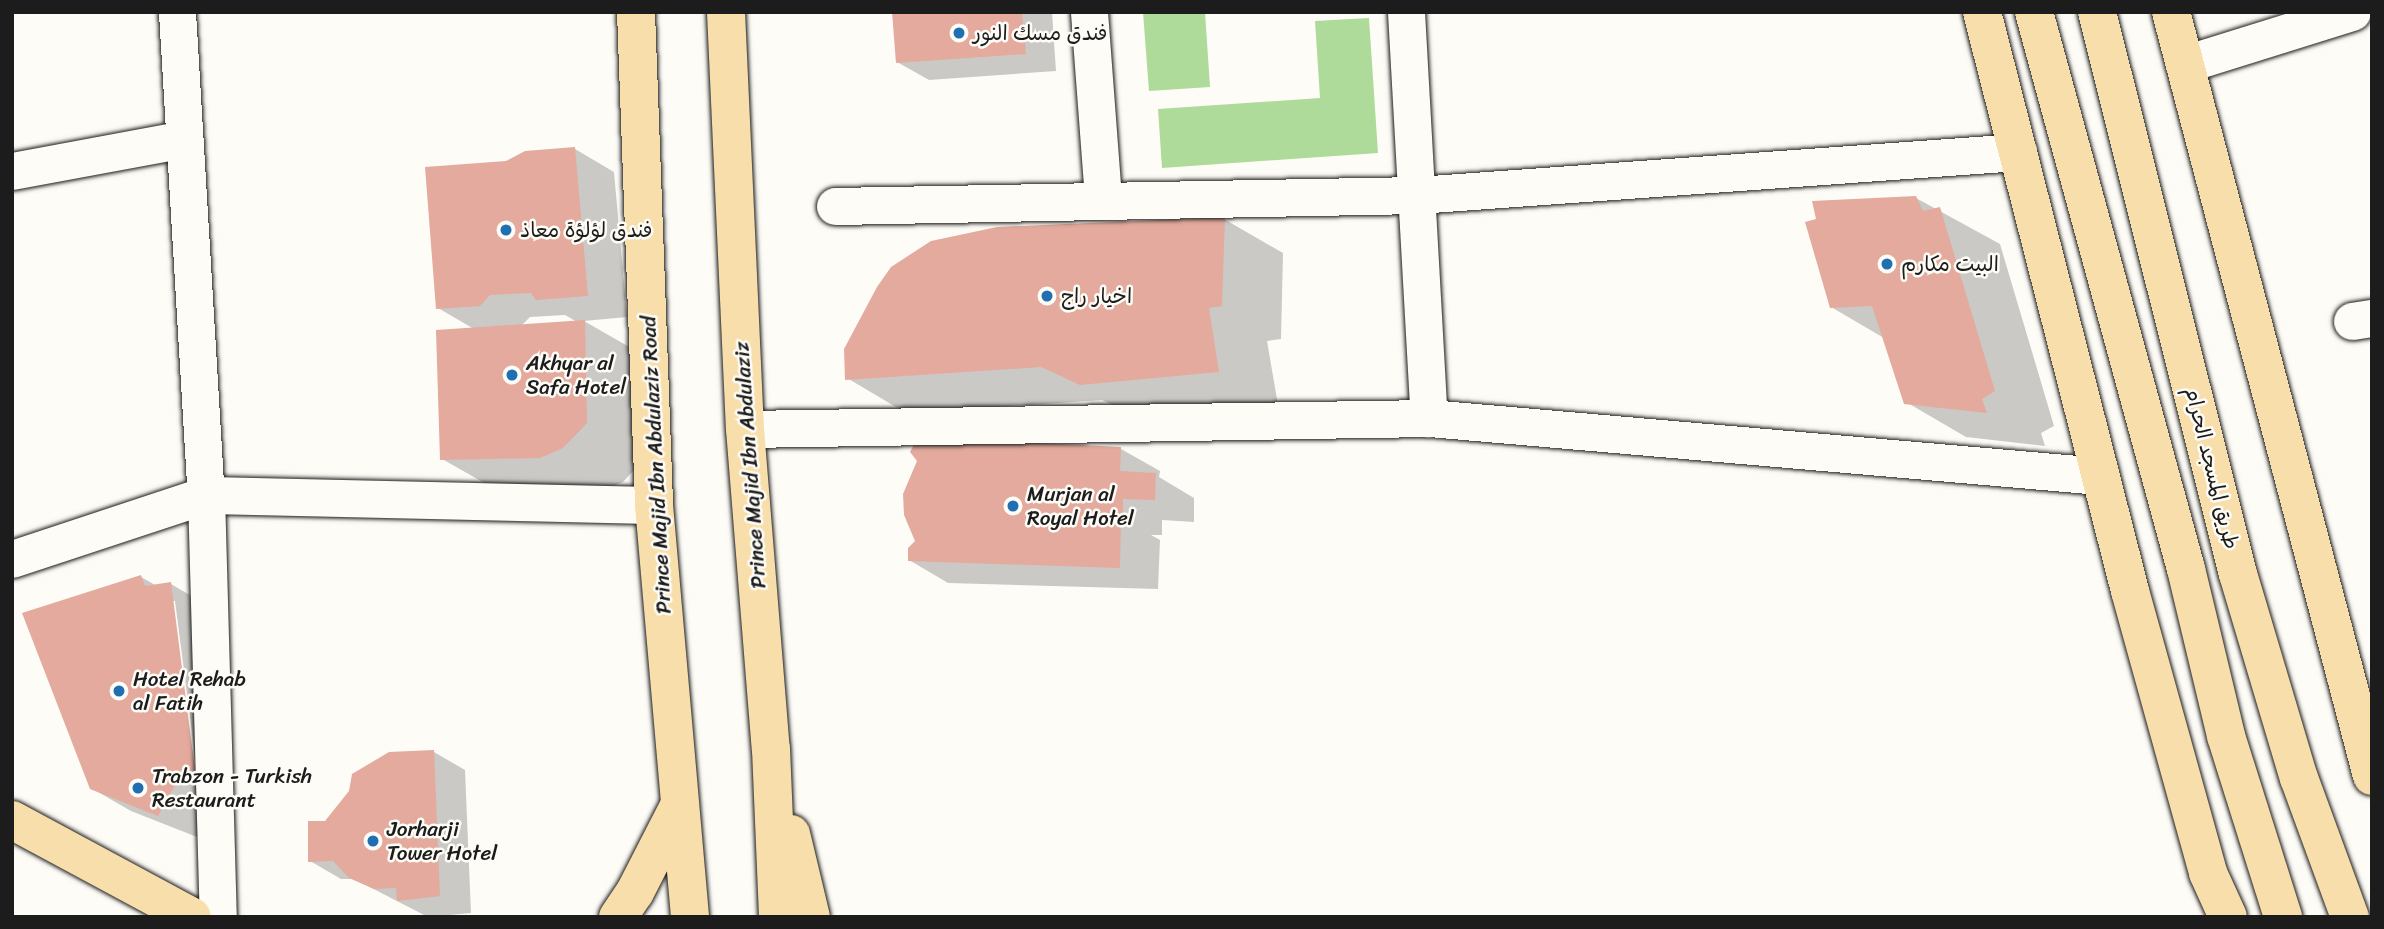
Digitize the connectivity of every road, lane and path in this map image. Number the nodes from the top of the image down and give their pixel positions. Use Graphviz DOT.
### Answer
graph roads {
  1 [pos="177,12"];
  2 [pos="636,12"];
  3 [pos="726,12"];
  4 [pos="1090,12"];
  5 [pos="1406,12"];
  6 [pos="2034,12"];
  7 [pos="2097,12"];
  8 [pos="2171,12"];
  9 [pos="2352,12"];
  10 [pos="1984,15"];
  11 [pos="2185,64"];
  12 [pos="184,138"];
  13 [pos="2018,152"];
  14 [pos="12,171"];
  15 [pos="1417,195"];
  16 [pos="1103,199"];
  17 [pos="835,206"];
  18 [pos="1429,418"];
  19 [pos="746,429"];
  20 [pos="2100,476"];
  21 [pos="206,495"];
  22 [pos="654,505"];
  23 [pos="12,559"];
  24 [pos="771,749"];
  25 [pos="2372,776"];
  26 [pos="679,806"];
  27 [pos="12,820"];
  28 [pos="192,917"];
  29 [pos="218,917"];
  30 [pos="618,917"];
  31 [pos="690,917"];
  32 [pos="778,917"];
  33 [pos="811,917"];
  34 [pos="2228,917"];
  35 [pos="2283,917"];
  36 [pos="2350,917"];
  1 -- 12 [label="street"];
  2 -- 22 [label="main road, Prince Majid Ibn Abdulaziz Road"];
  3 -- 19 [label="main road, Prince Majid Ibn Abdulaziz"];
  4 -- 16 [label="street"];
  5 -- 15 [label="street"];
  6 -- 35 [label="main road"];
  7 -- 36 [label="main road, طريق المسجد الحرام"];
  8 -- 11 [label="main road"];
  9 -- 11 [label="street"];
  10 -- 13 [label="main road"];
  11 -- 25 [label="main road"];
  12 -- 14 [label="street"];
  12 -- 21 [label="street"];
  13 -- 15 [label="street"];
  13 -- 20 [label="main road"];
  15 -- 16 [label="street"];
  15 -- 18 [label="street"];
  16 -- 17 [label="street"];
  18 -- 19 [label="street"];
  18 -- 20 [label="street"];
  19 -- 24 [label="main road, Prince Majid Ibn Abdulaziz"];
  20 -- 34 [label="main road"];
  21 -- 22 [label="street"];
  21 -- 23 [label="street"];
  21 -- 29 [label="street"];
  22 -- 26 [label="main road, Prince Majid Ibn Abdulaziz Road"];
  24 -- 32 [label="main road, Prince Majid Ibn Abdulaziz"];
  24 -- 33 [label="main road"];
  26 -- 30 [label="main road"];
  26 -- 31 [label="main road, Prince Majid Ibn Abdulaziz Road"];
  27 -- 28 [label="main road"];
}
